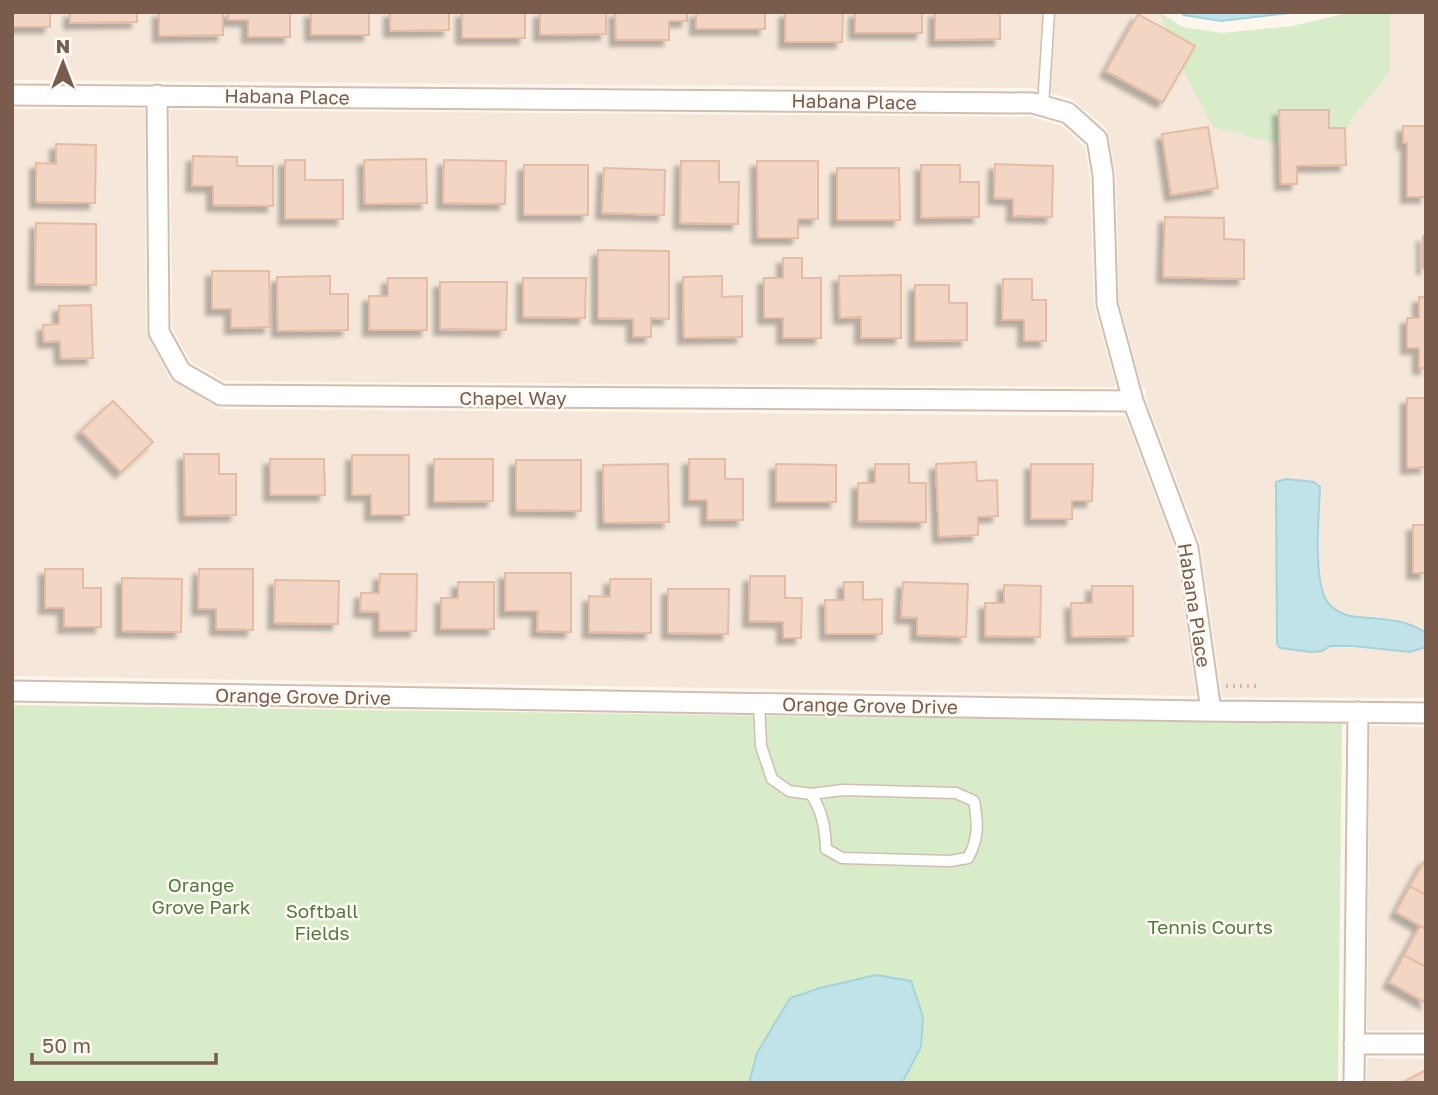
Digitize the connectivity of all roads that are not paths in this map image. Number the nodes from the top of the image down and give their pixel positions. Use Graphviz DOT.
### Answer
graph roads {
  1 [pos="1049,12"];
  2 [pos="12,95"];
  3 [pos="157,95"];
  4 [pos="1043,106"];
  5 [pos="1133,401"];
  6 [pos="12,691"];
  7 [pos="759,703"];
  8 [pos="1211,711"];
  9 [pos="1358,712"];
  10 [pos="1426,713"];
  11 [pos="811,794"];
  12 [pos="1354,1044"];
  13 [pos="1426,1044"];
  14 [pos="1354,1083"];
  1 -- 4 [label="lane"];
  2 -- 3 [label="street, Habana Place"];
  3 -- 4 [label="street, Habana Place"];
  3 -- 5 [label="street, Chapel Way"];
  4 -- 5 [label="street, Habana Place"];
  5 -- 8 [label="street, Habana Place"];
  6 -- 7 [label="street, Orange Grove Drive"];
  7 -- 8 [label="street, Orange Grove Drive"];
  7 -- 11 [label="lane"];
  8 -- 9 [label="street, Orange Grove Drive"];
  9 -- 10 [label="street, Orange Grove Drive"];
  9 -- 12 [label="street"];
  11 -- 11 [label="lane"];
  12 -- 13 [label="street"];
  12 -- 14 [label="street"];
}
